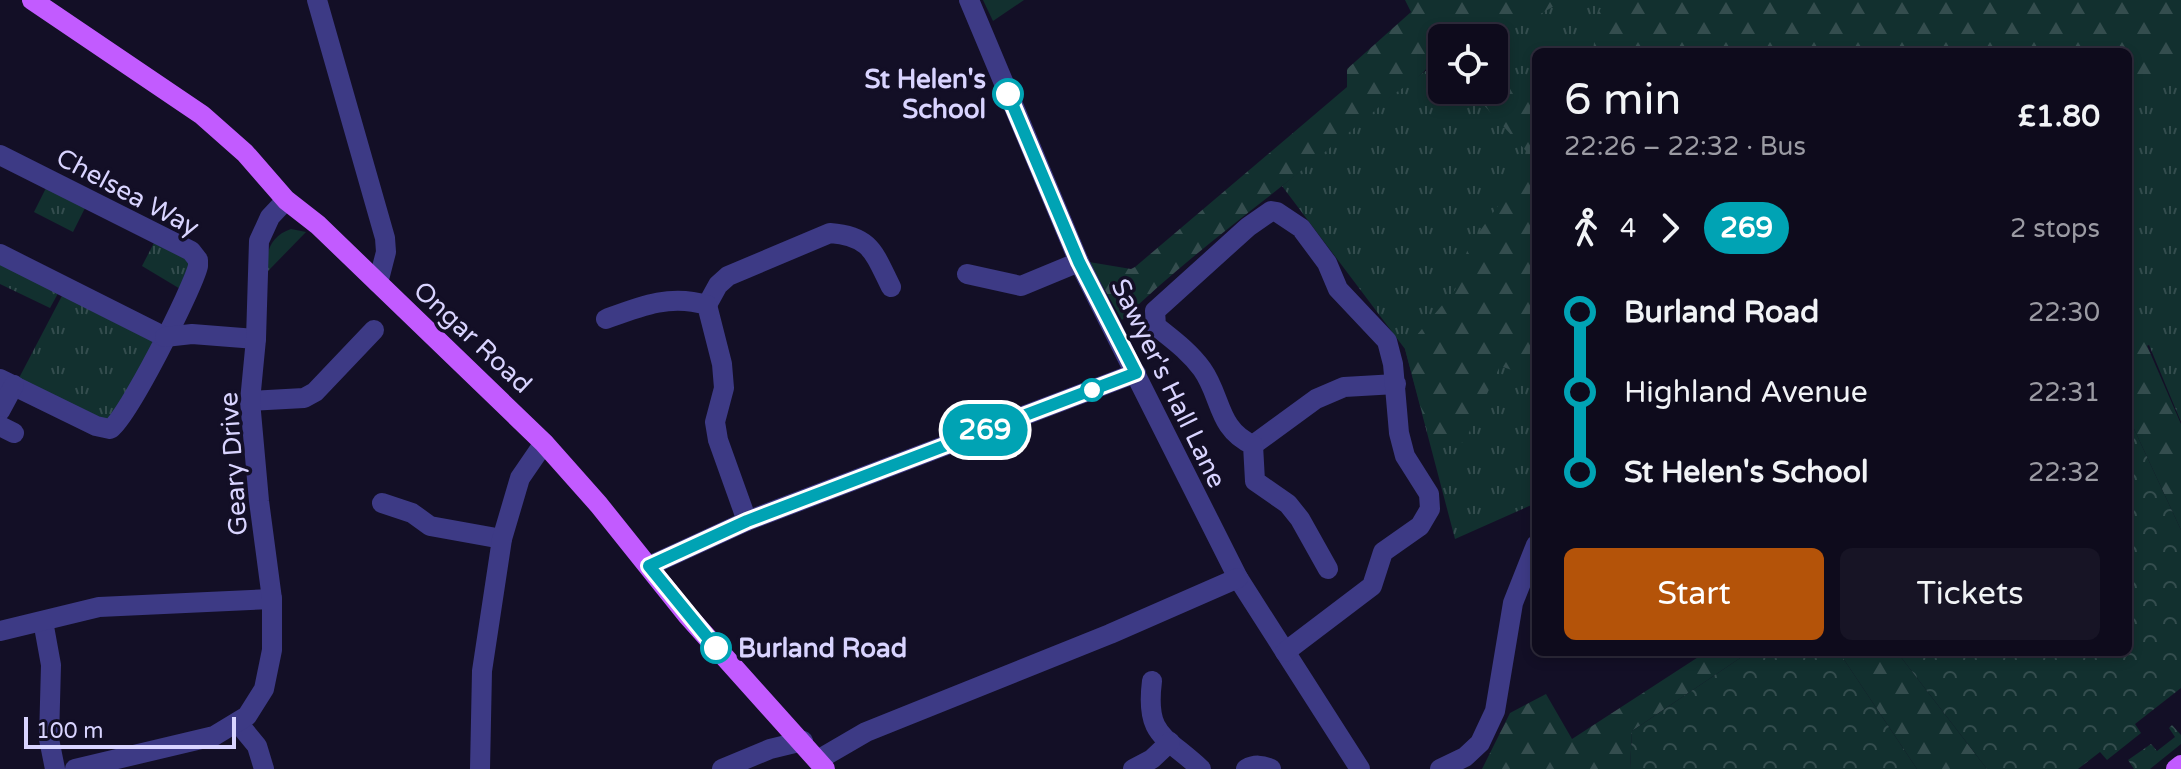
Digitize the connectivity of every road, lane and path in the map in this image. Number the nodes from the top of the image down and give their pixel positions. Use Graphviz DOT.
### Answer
graph roads {
  1 [pos="32,0"];
  2 [pos="317,0"];
  3 [pos="969,0"];
  4 [pos="0,155"];
  5 [pos="286,200"];
  6 [pos="0,254"];
  7 [pos="1079,262"];
  8 [pos="967,274"];
  9 [pos="378,283"];
  10 [pos="891,287"];
  11 [pos="707,305"];
  12 [pos="606,319"];
  13 [pos="374,330"];
  14 [pos="165,337"];
  15 [pos="256,339"];
  16 [pos="1136,373"];
  17 [pos="7,382"];
  18 [pos="1396,384"];
  19 [pos="250,401"];
  20 [pos="0,411"];
  21 [pos="544,443"];
  22 [pos="1253,445"];
  23 [pos="382,503"];
  24 [pos="747,521"];
  25 [pos="502,539"];
  26 [pos="1532,555"];
  27 [pos="649,566"];
  28 [pos="1328,569"];
  29 [pos="1238,578"];
  30 [pos="272,599"];
  31 [pos="43,621"];
  32 [pos="0,631"];
  33 [pos="1285,652"];
  34 [pos="1152,681"];
  35 [pos="238,723"];
  36 [pos="803,741"];
  37 [pos="1170,742"];
  38 [pos="122,763"];
  39 [pos="822,764"];
  40 [pos="2181,765"];
  41 [pos="55,769"];
  42 [pos="75,769"];
  43 [pos="264,769"];
  44 [pos="480,769"];
  45 [pos="722,769"];
  46 [pos="1133,769"];
  47 [pos="1201,769"];
  48 [pos="1246,769"];
  49 [pos="1271,769"];
  50 [pos="1360,769"];
  51 [pos="1440,769"];
  52 [pos="2176,769"];
  1 -- 5 [label="main road, Ongar Road"];
  2 -- 9 [label="street"];
  3 -- 7 [label="street, Sawyer's Hall Lane"];
  4 -- 14 [label="street, Chelsea Way"];
  5 -- 9 [label="main road, Ongar Road"];
  5 -- 15 [label="street, Geary Drive"];
  6 -- 14 [label="street"];
  7 -- 8 [label="street"];
  7 -- 16 [label="street, Sawyer's Hall Lane"];
  9 -- 21 [label="main road, Ongar Road"];
  10 -- 11 [label="street"];
  11 -- 12 [label="street"];
  11 -- 24 [label="street"];
  13 -- 19 [label="street"];
  14 -- 15 [label="street"];
  14 -- 17 [label="street"];
  15 -- 19 [label="street, Geary Drive"];
  16 -- 24 [label="street"];
  16 -- 29 [label="street, Sawyer's Hall Lane"];
  17 -- 20 [label="street"];
  18 -- 22 [label="street"];
  18 -- 22 [label="street"];
  18 -- 33 [label="street"];
  19 -- 30 [label="street, Geary Drive"];
  21 -- 25 [label="street"];
  21 -- 27 [label="main road, Ongar Road"];
  22 -- 28 [label="street"];
  23 -- 25 [label="street"];
  24 -- 27 [label="street"];
  25 -- 44 [label="street"];
  26 -- 51 [label="street"];
  27 -- 36 [label="main road, Ongar Road"];
  29 -- 33 [label="street, Sawyer's Hall Lane"];
  29 -- 39 [label="street"];
  30 -- 31 [label="street"];
  30 -- 35 [label="street, Geary Drive"];
  31 -- 32 [label="street"];
  31 -- 41 [label="street"];
  33 -- 50 [label="street, Sawyer's Hall Lane"];
  34 -- 37 [label="street"];
  35 -- 38 [label="street"];
  35 -- 43 [label="street"];
  36 -- 39 [label="main road, Ongar Road"];
  36 -- 45 [label="street"];
  37 -- 46 [label="street"];
  37 -- 47 [label="street"];
  38 -- 42 [label="street"];
  40 -- 52 [label="main road"];
  48 -- 49 [label="street"];
}
